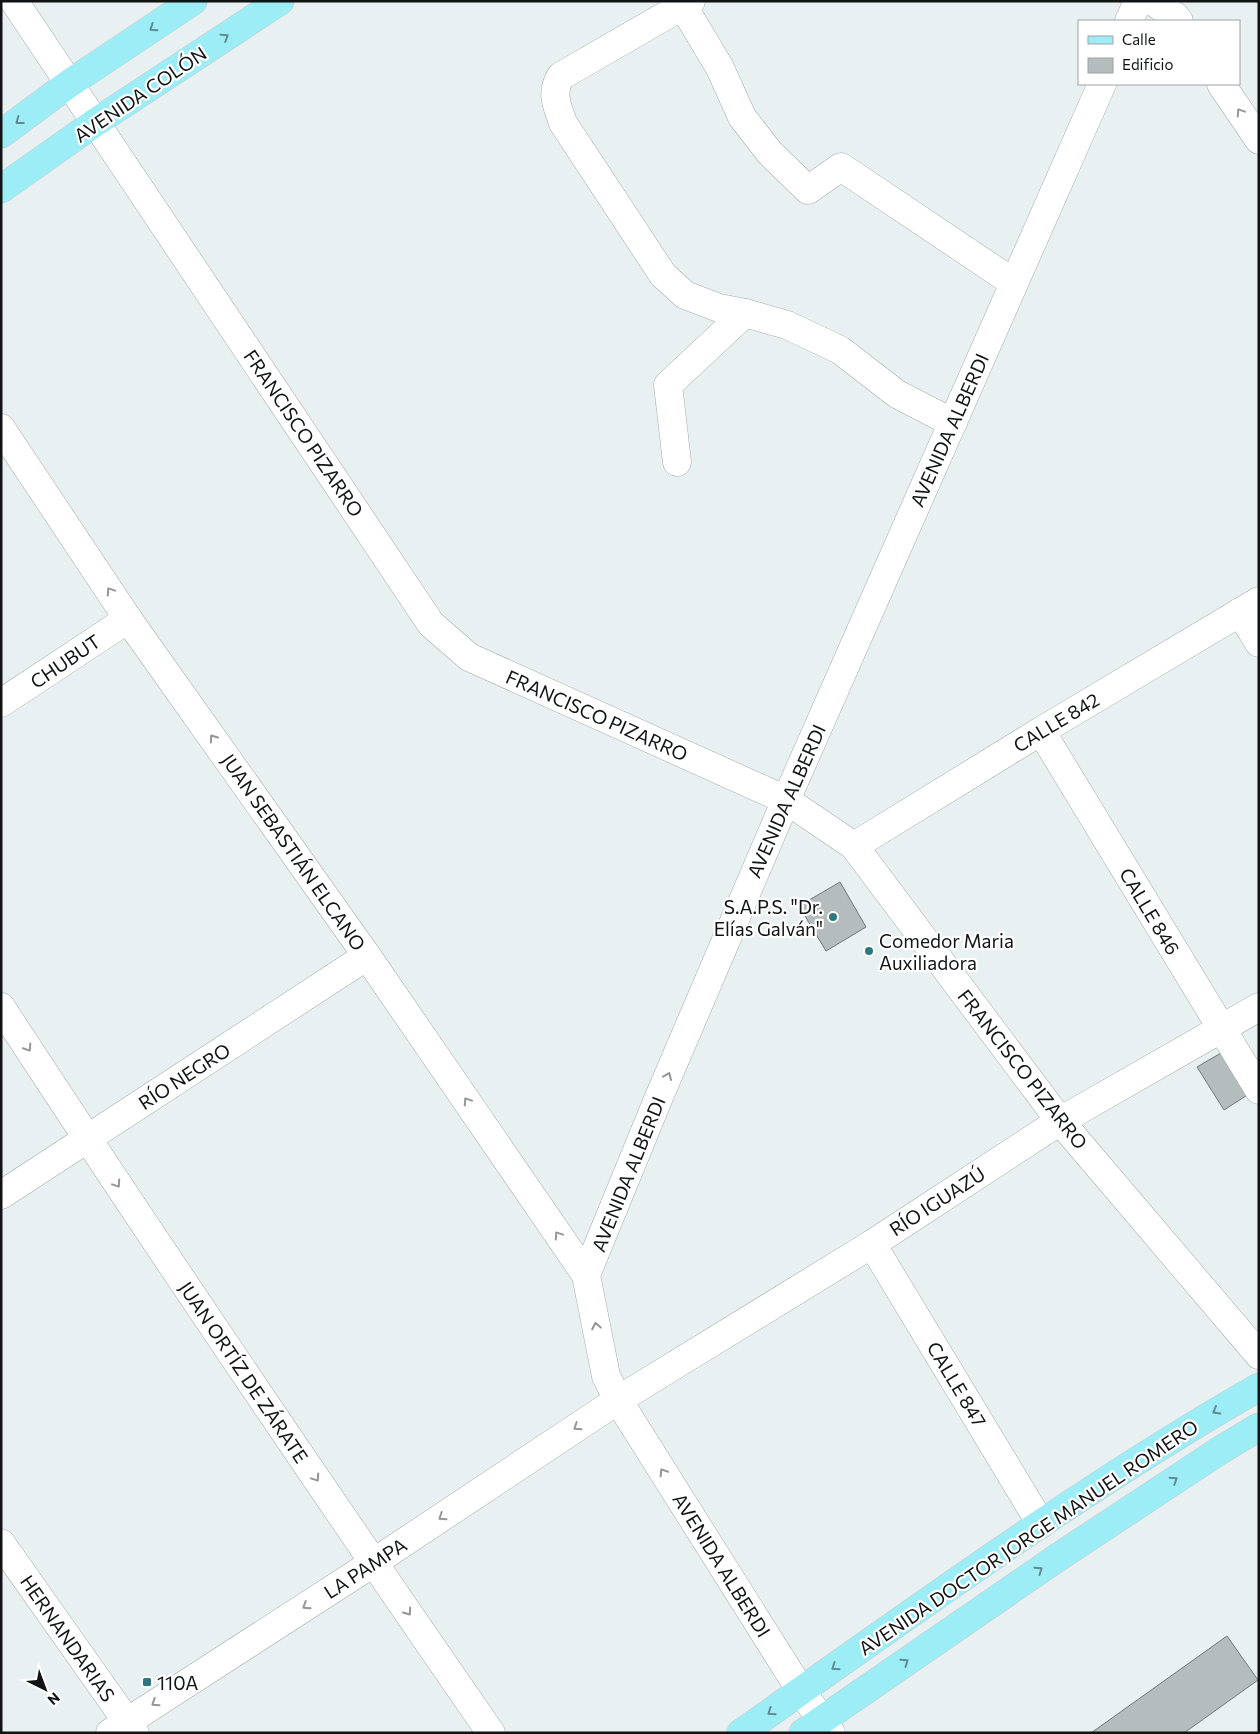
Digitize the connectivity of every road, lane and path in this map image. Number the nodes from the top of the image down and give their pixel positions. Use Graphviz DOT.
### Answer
graph roads {
  1 [pos="14,1"];
  2 [pos="193,1"];
  3 [pos="280,1"];
  4 [pos="1138,1"];
  5 [pos="1152,1"];
  6 [pos="687,4"];
  7 [pos="1129,20"];
  8 [pos="1178,20"];
  9 [pos="70,83"];
  10 [pos="1102,85"];
  11 [pos="1222,85"];
  12 [pos="96,122"];
  13 [pos="1,134"];
  14 [pos="1259,140"];
  15 [pos="1,189"];
  16 [pos="1014,283"];
  17 [pos="745,313"];
  18 [pos="953,423"];
  19 [pos="1,428"];
  20 [pos="677,462"];
  21 [pos="1249,606"];
  22 [pos="128,619"];
  23 [pos="1259,643"];
  24 [pos="1,703"];
  25 [pos="1041,731"];
  26 [pos="786,800"];
  27 [pos="854,846"];
  28 [pos="368,956"];
  29 [pos="1259,1006"];
  30 [pos="1,1008"];
  31 [pos="1221,1029"];
  32 [pos="1259,1090"];
  33 [pos="1060,1121"];
  34 [pos="87,1139"];
  35 [pos="1,1195"];
  36 [pos="872,1244"];
  37 [pos="586,1276"];
  38 [pos="1259,1355"];
  39 [pos="1259,1387"];
  40 [pos="618,1400"];
  41 [pos="1259,1427"];
  42 [pos="1041,1524"];
  43 [pos="1,1543"];
  44 [pos="373,1563"];
  45 [pos="801,1691"];
  46 [pos="819,1728"];
  47 [pos="124,1729"];
  48 [pos="491,1733"];
  49 [pos="741,1733"];
  1 -- 9 [label="street, FRANCISCO PIZARRO"];
  2 -- 9 [label="main road, one-way"];
  12 -- 3 [label="main road, AVENIDA COLÓN, one-way"];
  4 -- 7 [label="street"];
  5 -- 8 [label="street"];
  6 -- 16 [label="street"];
  6 -- 17 [label="street"];
  9 -- 12 [label="street, FRANCISCO PIZARRO"];
  9 -- 13 [label="main road, one-way"];
  10 -- 16 [label="street, AVENIDA ALBERDI"];
  14 -- 11 [label="street, one-way"];
  12 -- 15 [label="main road, AVENIDA COLÓN"];
  12 -- 26 [label="street, FRANCISCO PIZARRO"];
  16 -- 18 [label="street, AVENIDA ALBERDI"];
  17 -- 18 [label="street"];
  17 -- 20 [label="street"];
  18 -- 26 [label="street, AVENIDA ALBERDI"];
  22 -- 19 [label="street, JUAN SEBASTIÁN ELCANO, one-way"];
  21 -- 23 [label="street"];
  21 -- 25 [label="street, CALLE 842"];
  22 -- 24 [label="street, CHUBUT"];
  28 -- 22 [label="street, JUAN SEBASTIÁN ELCANO, one-way"];
  25 -- 27 [label="street, CALLE 842"];
  25 -- 31 [label="street, CALLE 846"];
  26 -- 27 [label="street, FRANCISCO PIZARRO"];
  37 -- 26 [label="street, AVENIDA ALBERDI, one-way"];
  27 -- 33 [label="street, FRANCISCO PIZARRO"];
  28 -- 34 [label="street, RÍO NEGRO"];
  37 -- 28 [label="street, JUAN SEBASTIÁN ELCANO, one-way"];
  29 -- 31 [label="street, RÍO IGUAZÚ"];
  30 -- 34 [label="street, JUAN ORTÍZ DE ZÁRATE, one-way"];
  31 -- 32 [label="street, CALLE 846"];
  31 -- 33 [label="street, RÍO IGUAZÚ"];
  33 -- 36 [label="street, RÍO IGUAZÚ"];
  33 -- 38 [label="street, FRANCISCO PIZARRO"];
  34 -- 35 [label="street, RÍO NEGRO"];
  34 -- 44 [label="street, JUAN ORTÍZ DE ZÁRATE, one-way"];
  36 -- 40 [label="street, RÍO IGUAZÚ"];
  36 -- 42 [label="street, CALLE 847"];
  40 -- 37 [label="street, AVENIDA ALBERDI, one-way"];
  39 -- 42 [label="main road, AVENIDA DOCTOR JORGE MANUEL ROMERO, one-way"];
  40 -- 44 [label="street, LA PAMPA, one-way"];
  45 -- 40 [label="street, AVENIDA ALBERDI, one-way"];
  46 -- 41 [label="main road, AVENIDA DOCTOR JORGE MANUEL ROMERO, one-way"];
  42 -- 45 [label="main road, AVENIDA DOCTOR JORGE MANUEL ROMERO, one-way"];
  43 -- 47 [label="street, HERNANDARIAS"];
  44 -- 47 [label="street, LA PAMPA, one-way"];
  44 -- 48 [label="street, JUAN ORTÍZ DE ZÁRATE, one-way"];
  45 -- 46 [label="street, AVENIDA ALBERDI"];
  45 -- 49 [label="main road, AVENIDA DOCTOR JORGE MANUEL ROMERO, one-way"];
}
